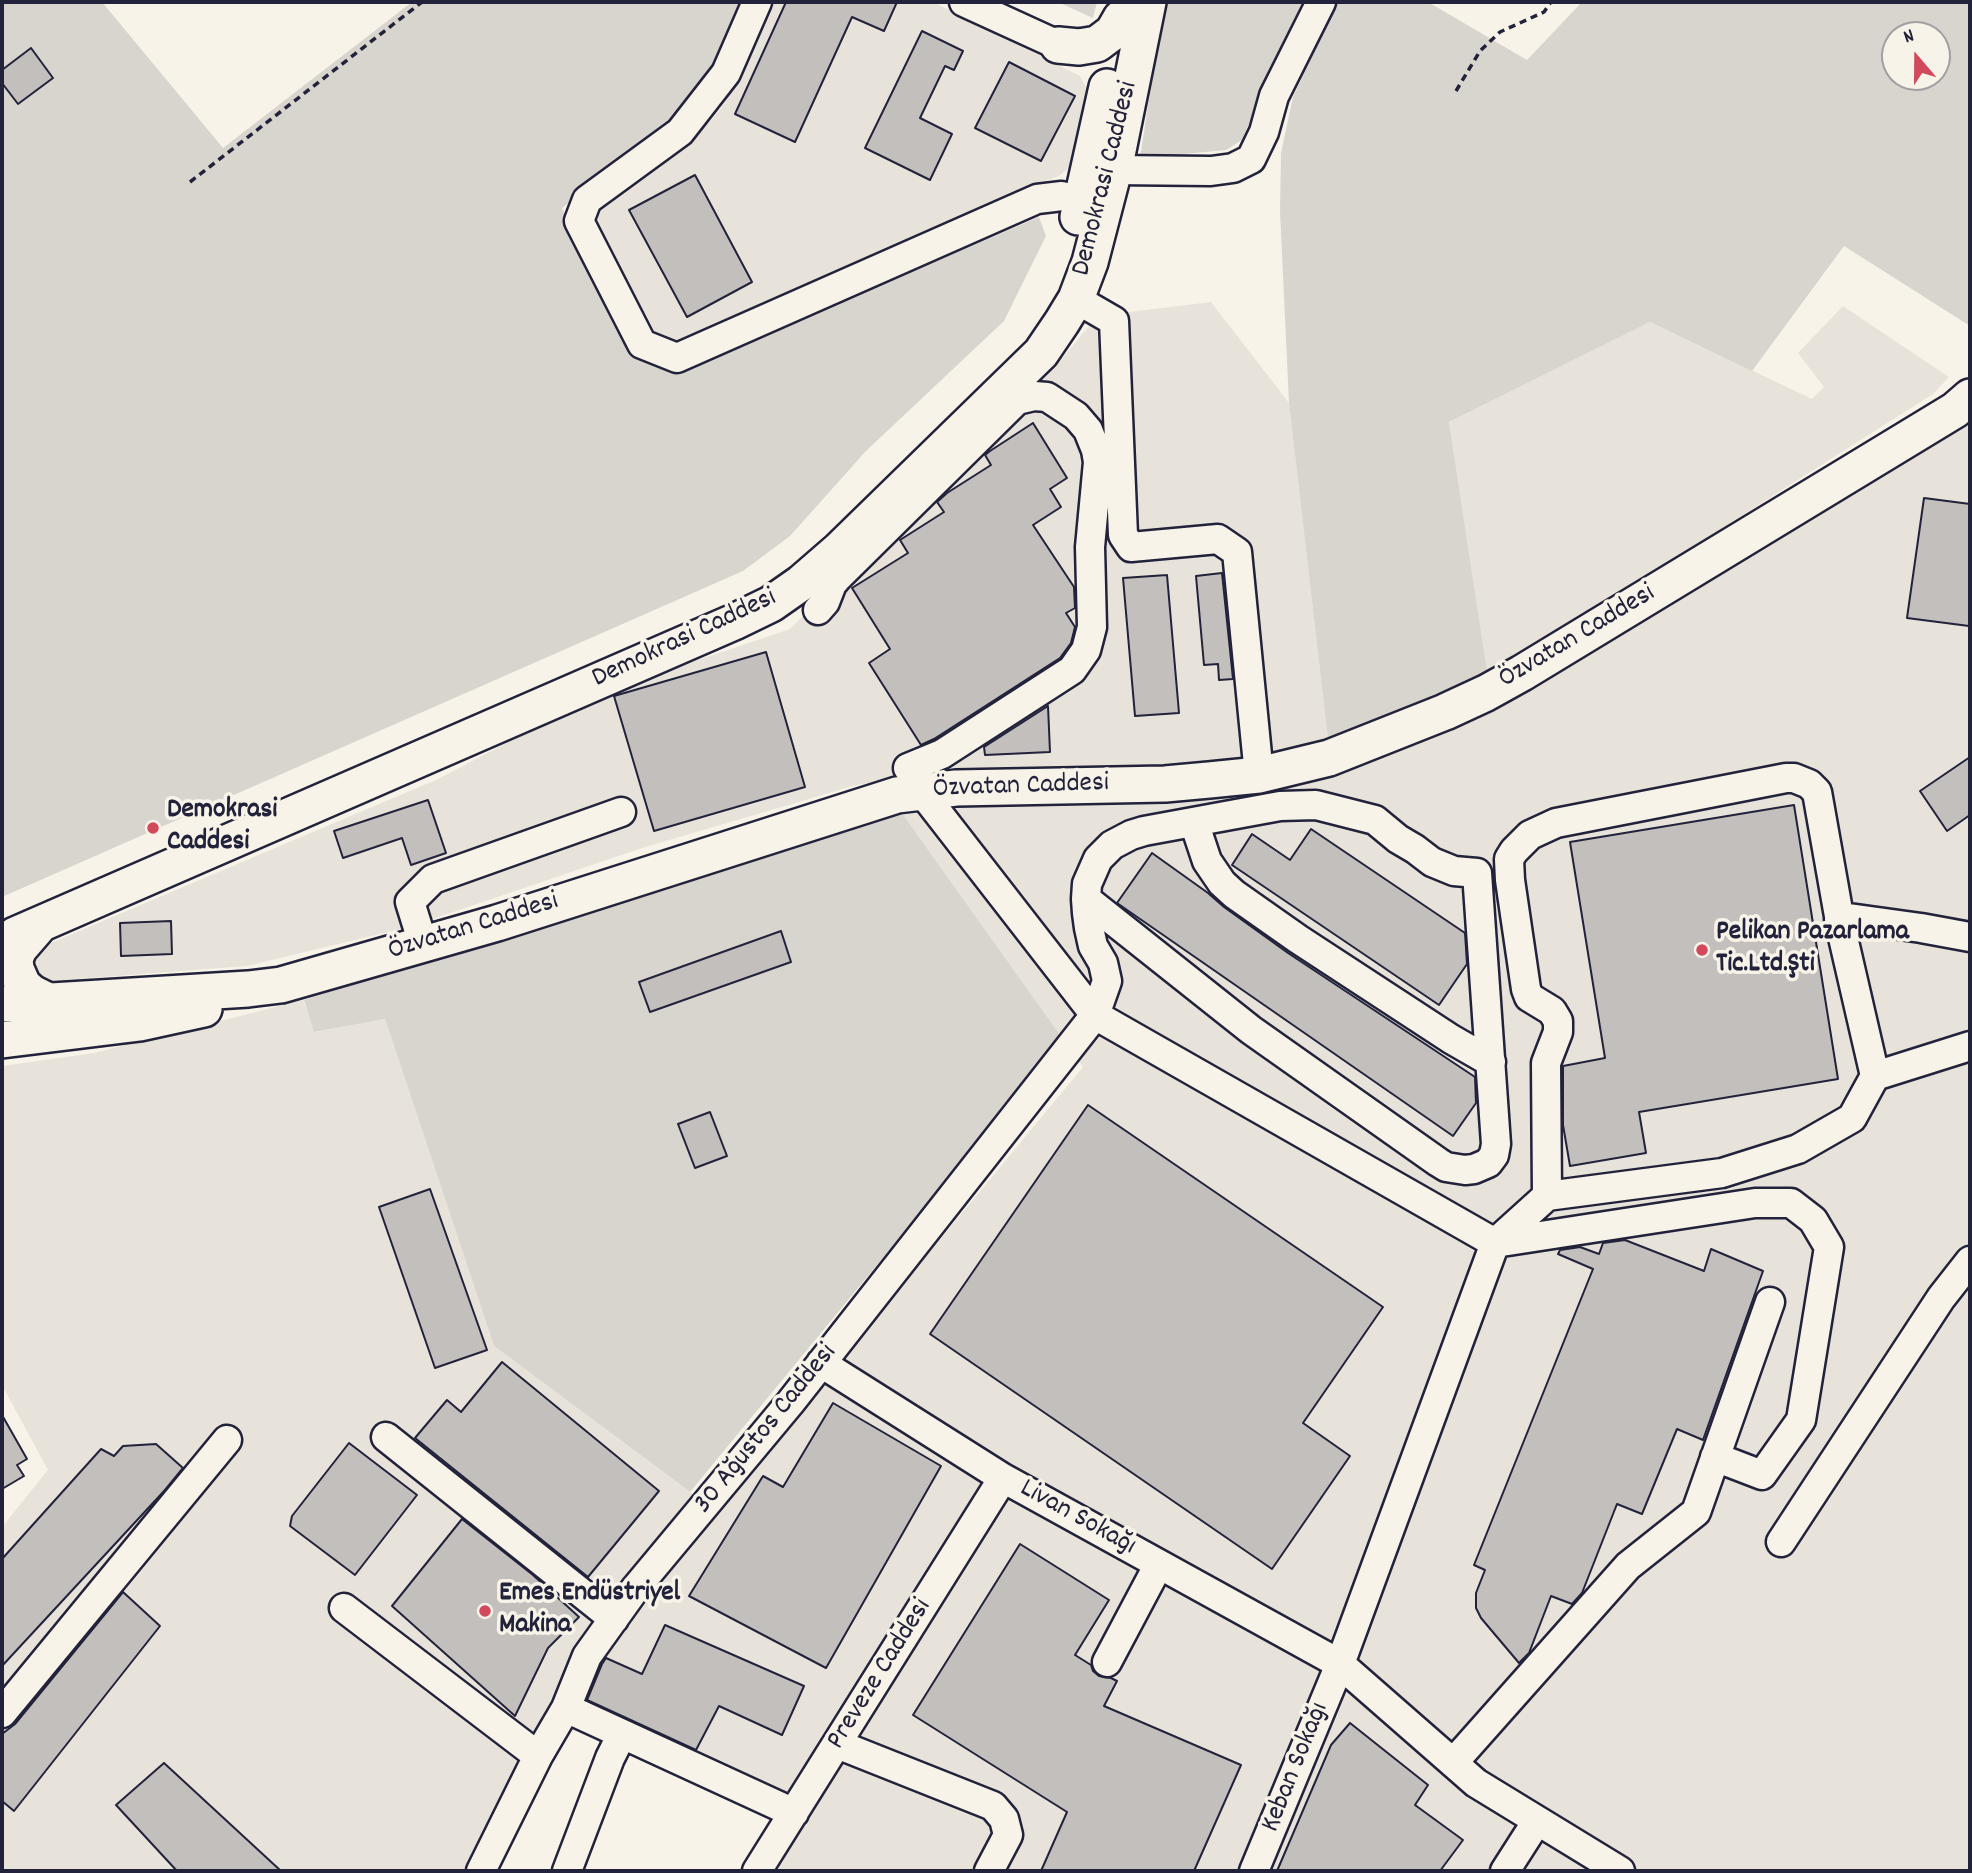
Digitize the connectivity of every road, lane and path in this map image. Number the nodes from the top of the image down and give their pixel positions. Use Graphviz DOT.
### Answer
graph roads {
  1 [pos="422,2"];
  2 [pos="757,2"];
  3 [pos="964,2"];
  4 [pos="1321,2"];
  5 [pos="1551,2"];
  6 [pos="1132,7"];
  7 [pos="1058,45"];
  8 [pos="1456,91"];
  9 [pos="1105,93"];
  10 [pos="1114,170"];
  11 [pos="190,182"];
  12 [pos="1083,201"];
  13 [pos="1076,299"];
  14 [pos="1970,397"];
  15 [pos="818,610"];
  16 [pos="1259,775"];
  17 [pos="915,779"];
  18 [pos="621,813"];
  19 [pos="1194,822"];
  20 [pos="1086,899"];
  21 [pos="2,917"];
  22 [pos="1839,919"];
  23 [pos="40,925"];
  24 [pos="1970,937"];
  25 [pos="423,944"];
  26 [pos="2,945"];
  27 [pos="281,985"];
  28 [pos="48,1001"];
  29 [pos="2,1004"];
  30 [pos="1095,1015"];
  31 [pos="2,1040"];
  32 [pos="1970,1046"];
  33 [pos="1491,1062"];
  34 [pos="1875,1076"];
  35 [pos="1547,1196"];
  36 [pos="1494,1244"];
  37 [pos="1970,1261"];
  38 [pos="1770,1302"];
  39 [pos="821,1363"];
  40 [pos="386,1437"];
  41 [pos="227,1440"];
  42 [pos="1715,1457"];
  43 [pos="1003,1478"];
  44 [pos="1781,1542"];
  45 [pos="1159,1564"];
  46 [pos="344,1608"];
  47 [pos="614,1619"];
  48 [pos="1107,1662"];
  49 [pos="1340,1664"];
  50 [pos="566,1708"];
  51 [pos="2,1713"];
  52 [pos="622,1734"];
  53 [pos="837,1744"];
  54 [pos="538,1756"];
  55 [pos="1453,1763"];
  56 [pos="794,1814"];
  57 [pos="1537,1821"];
  58 [pos="481,1871"];
  59 [pos="567,1871"];
  60 [pos="757,1871"];
  61 [pos="989,1871"];
  62 [pos="1254,1871"];
  63 [pos="1505,1871"];
  64 [pos="1620,1871"];
  1 -- 11 [label="path"];
  2 -- 12 [label="street"];
  3 -- 7 [label="street"];
  4 -- 10 [label="street"];
  5 -- 8 [label="path"];
  6 -- 7 [label="main road"];
  6 -- 9 [label="main road, Demokrasi Caddesi"];
  6 -- 10 [label="main road, Demokrasi Caddesi"];
  7 -- 9 [label="main road"];
  9 -- 12 [label="main road, Demokrasi Caddesi"];
  10 -- 13 [label="main road, Demokrasi Caddesi"];
  12 -- 21 [label="main road, Demokrasi Caddesi"];
  13 -- 16 [label="street"];
  13 -- 23 [label="main road, Demokrasi Caddesi"];
  14 -- 16 [label="main road, Özvatan Caddesi"];
  15 -- 17 [label="street"];
  16 -- 17 [label="main road, Özvatan Caddesi"];
  17 -- 25 [label="main road, Özvatan Caddesi"];
  17 -- 30 [label="street"];
  18 -- 25 [label="street"];
  19 -- 20 [label="street"];
  19 -- 33 [label="street"];
  19 -- 33 [label="street"];
  20 -- 30 [label="street, 30 Ağustos Caddesi"];
  20 -- 33 [label="street"];
  22 -- 24 [label="street"];
  22 -- 34 [label="street"];
  22 -- 35 [label="street"];
  23 -- 26 [label="main road, Demokrasi Caddesi"];
  23 -- 28 [label="main road"];
  25 -- 27 [label="main road, Özvatan Caddesi"];
  27 -- 28 [label="main road, Özvatan Caddesi"];
  27 -- 31 [label="main road"];
  28 -- 29 [label="main road, Özvatan Caddesi"];
  30 -- 36 [label="street"];
  30 -- 39 [label="street, 30 Ağustos Caddesi"];
  32 -- 34 [label="street"];
  34 -- 35 [label="street"];
  35 -- 36 [label="street"];
  36 -- 42 [label="street"];
  36 -- 49 [label="street, Keban Sokağı"];
  37 -- 44 [label="street"];
  38 -- 42 [label="street"];
  39 -- 43 [label="street, Livan Sokağı"];
  39 -- 47 [label="street, 30 Ağustos Caddesi"];
  40 -- 47 [label="street"];
  41 -- 51 [label="street"];
  42 -- 55 [label="street"];
  43 -- 45 [label="street, Livan Sokağı"];
  43 -- 53 [label="street, Preveze Caddesi"];
  45 -- 48 [label="street"];
  45 -- 49 [label="street, Livan Sokağı"];
  46 -- 54 [label="street"];
  47 -- 50 [label="street, 30 Ağustos Caddesi"];
  49 -- 55 [label="street, Livan Sokağı"];
  49 -- 62 [label="street, Keban Sokağı"];
  50 -- 52 [label="street"];
  50 -- 54 [label="street, 30 Ağustos Caddesi"];
  52 -- 56 [label="street"];
  52 -- 59 [label="street"];
  53 -- 56 [label="street, Preveze Caddesi"];
  53 -- 61 [label="street"];
  54 -- 58 [label="street, 30 Ağustos Caddesi"];
  55 -- 57 [label="street, Livan Sokağı"];
  56 -- 60 [label="street, Preveze Caddesi"];
  57 -- 63 [label="street"];
  57 -- 64 [label="street, Livan Sokağı"];
}
